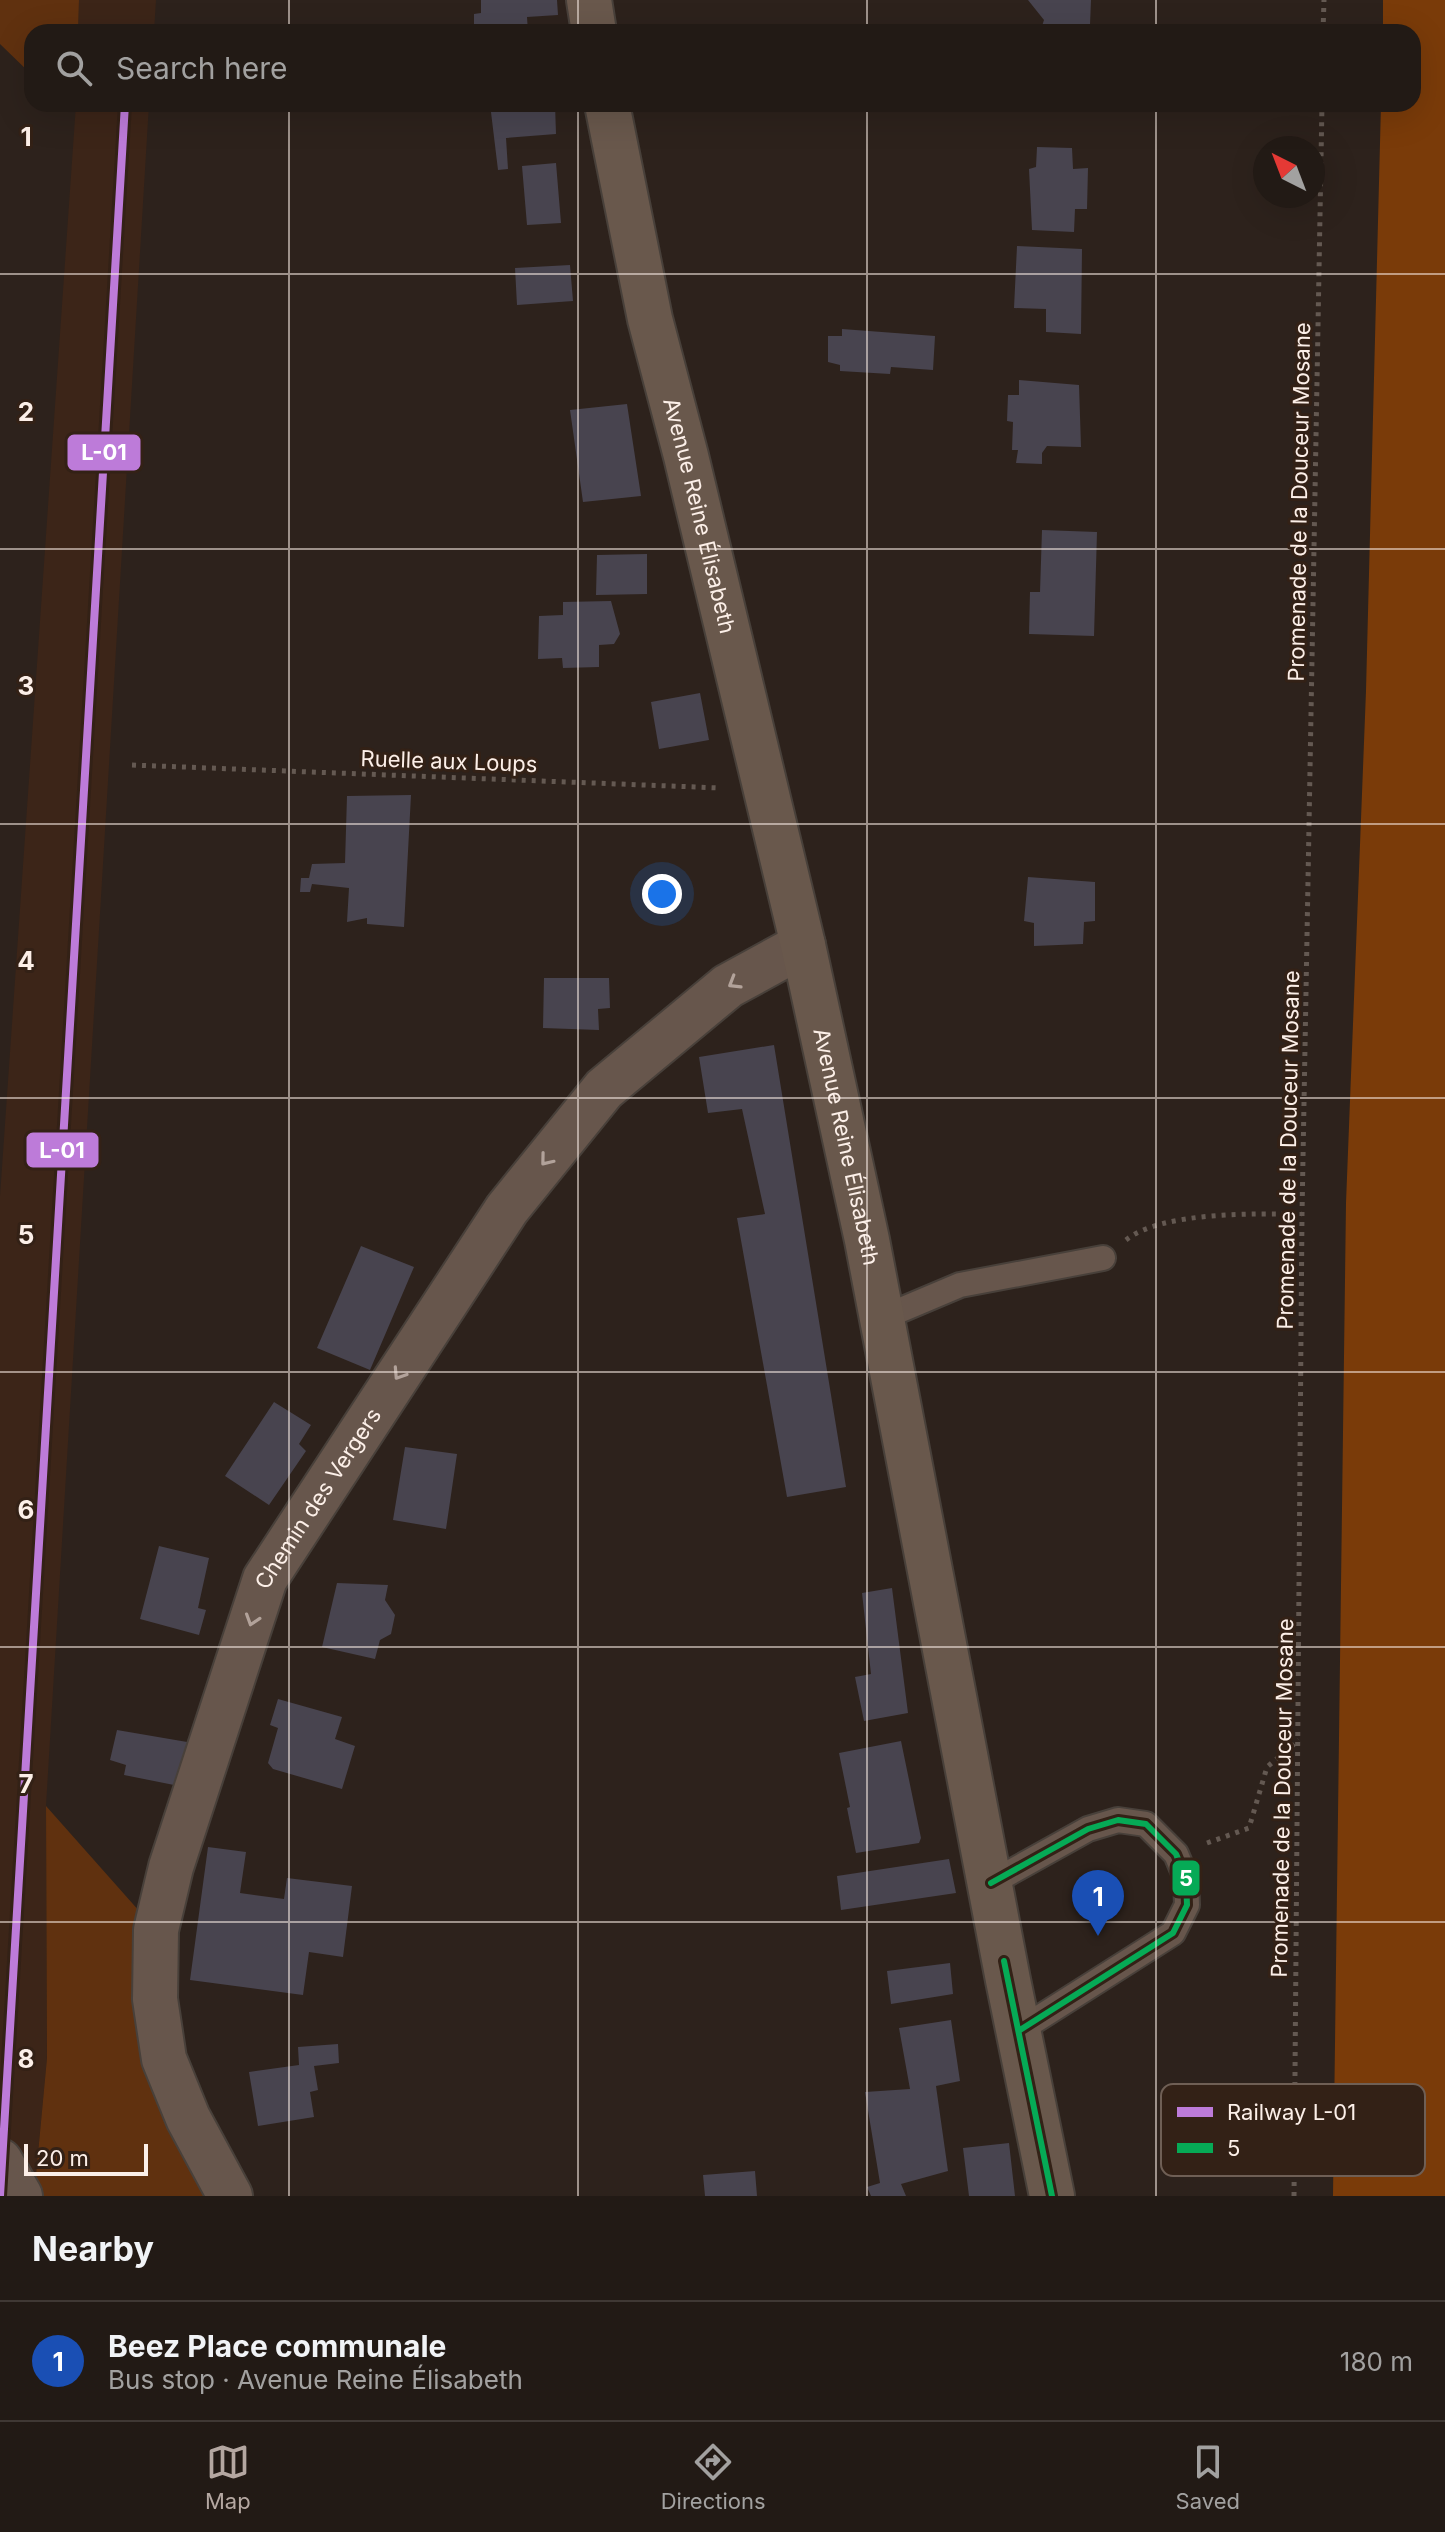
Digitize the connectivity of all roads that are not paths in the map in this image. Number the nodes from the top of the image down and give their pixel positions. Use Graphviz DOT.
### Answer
graph roads {
  1 [pos="589,0"];
  2 [pos="593,24"];
  3 [pos="609,112"];
  4 [pos="803,945"];
  5 [pos="1103,1258"];
  6 [pos="882,1318"];
  7 [pos="991,1883"];
  8 [pos="1020,2030"];
  9 [pos="0,2161"];
  10 [pos="20,2196"];
  11 [pos="230,2196"];
  12 [pos="1052,2196"];
  1 -- 2 [label="main road"];
  3 -- 4 [label="main road, Avenue Reine Élisabeth"];
  4 -- 6 [label="main road, Avenue Reine Élisabeth"];
  4 -- 11 [label="street, Chemin des Vergers, one-way"];
  5 -- 6 [label="lane"];
  6 -- 7 [label="main road, Avenue Reine Élisabeth"];
  7 -- 8 [label="main road, Avenue Reine Élisabeth"];
  7 -- 8 [label="lane"];
  8 -- 12 [label="main road, Avenue Reine Élisabeth"];
  9 -- 10 [label="street"];
}
